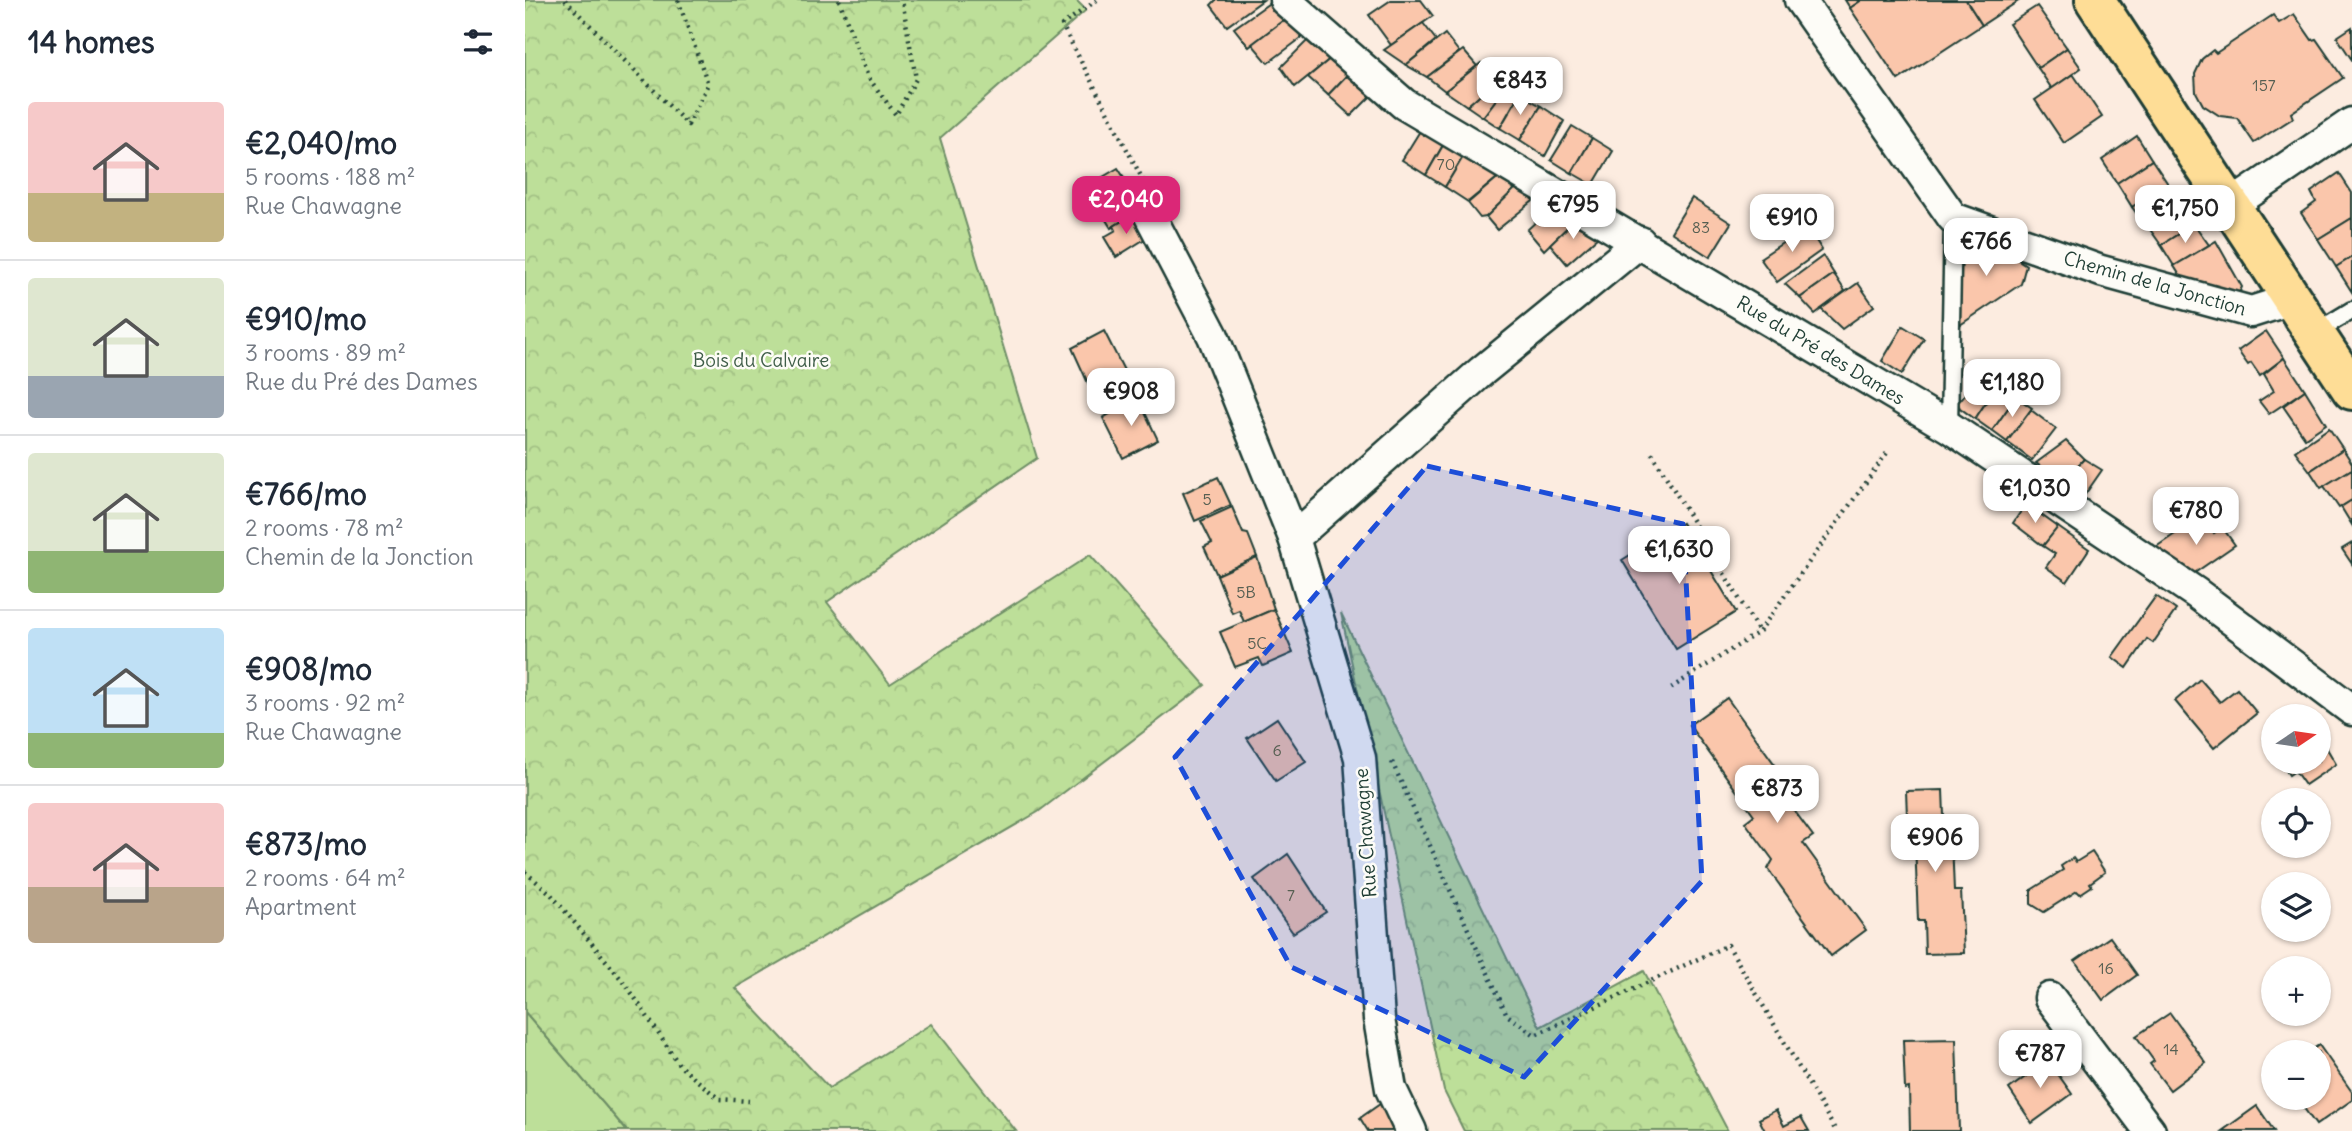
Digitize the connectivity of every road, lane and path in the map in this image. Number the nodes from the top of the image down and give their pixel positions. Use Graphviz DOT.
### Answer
graph roads {
  1 [pos="565,0"];
  2 [pos="678,0"];
  3 [pos="839,0"];
  4 [pos="902,0"];
  5 [pos="1097,0"];
  6 [pos="1285,0"];
  7 [pos="1800,0"];
  8 [pos="2095,0"];
  9 [pos="2352,123"];
  10 [pos="1146,198"];
  11 [pos="2230,206"];
  12 [pos="1953,218"];
  13 [pos="1640,242"];
  14 [pos="2292,299"];
  15 [pos="2352,310"];
  16 [pos="2314,333"];
  17 [pos="2352,390"];
  18 [pos="1948,427"];
  19 [pos="1889,450"];
  20 [pos="1652,453"];
  21 [pos="1294,538"];
  22 [pos="1759,632"];
  23 [pos="1671,688"];
  24 [pos="2352,710"];
  25 [pos="1387,752"];
  26 [pos="525,872"];
  27 [pos="2050,998"];
  28 [pos="749,1101"];
  29 [pos="1411,1131"];
  30 [pos="1836,1131"];
  31 [pos="2150,1131"];
  1 -- 2 [label="path"];
  3 -- 4 [label="path"];
  5 -- 10 [label="path"];
  6 -- 13 [label="street, Rue du Pré des Dames"];
  7 -- 12 [label="street"];
  8 -- 11 [label="main road"];
  9 -- 11 [label="street"];
  10 -- 21 [label="street, Rue Chawagne"];
  11 -- 14 [label="main road"];
  12 -- 14 [label="street, Chemin de la Jonction"];
  12 -- 18 [label="lane"];
  13 -- 18 [label="street, Rue du Pré des Dames"];
  13 -- 21 [label="street"];
  14 -- 16 [label="main road"];
  15 -- 16 [label="lane"];
  16 -- 17 [label="main road"];
  18 -- 24 [label="street, Rue du Pré des Dames"];
  19 -- 22 [label="path"];
  20 -- 22 [label="path"];
  21 -- 29 [label="street, Rue Chawagne"];
  22 -- 23 [label="path"];
  25 -- 30 [label="path"];
  26 -- 28 [label="path"];
  27 -- 31 [label="street"];
}
